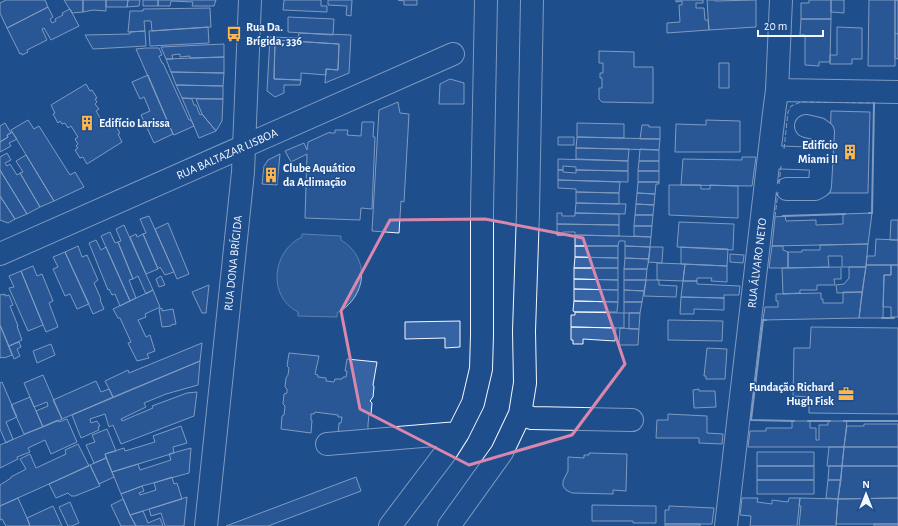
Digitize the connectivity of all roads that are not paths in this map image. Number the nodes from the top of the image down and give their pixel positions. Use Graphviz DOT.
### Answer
graph roads {
  1 [pos="250,0"];
  2 [pos="486,0"];
  3 [pos="532,0"];
  4 [pos="781,0"];
  5 [pos="454,54"];
  6 [pos="776,90"];
  7 [pos="898,92"];
  8 [pos="806,126"];
  9 [pos="244,146"];
  10 [pos="769,157"];
  11 [pos="822,159"];
  12 [pos="787,189"];
  13 [pos="0,254"];
  14 [pos="520,414"];
  15 [pos="632,420"];
  16 [pos="458,433"];
  17 [pos="328,444"];
  18 [pos="206,526"];
  19 [pos="390,526"];
  20 [pos="449,526"];
  21 [pos="726,526"];
  1 -- 9 [label="street, RUA DONA BRÍGIDA"];
  2 -- 16 [label="street"];
  3 -- 14 [label="street"];
  4 -- 6 [label="street, RUA ÁLVARO NETO"];
  5 -- 9 [label="street, RUA BALTAZAR LISBOA"];
  6 -- 7 [label="street"];
  6 -- 10 [label="street, RUA ÁLVARO NETO"];
  8 -- 11 [label="street"];
  9 -- 13 [label="street, RUA BALTAZAR LISBOA"];
  9 -- 18 [label="street, RUA DONA BRÍGIDA"];
  10 -- 11 [label="street"];
  10 -- 21 [label="street, RUA ÁLVARO NETO"];
  11 -- 12 [label="street"];
  14 -- 15 [label="street"];
  14 -- 20 [label="street"];
  16 -- 17 [label="street"];
  16 -- 19 [label="street"];
}
